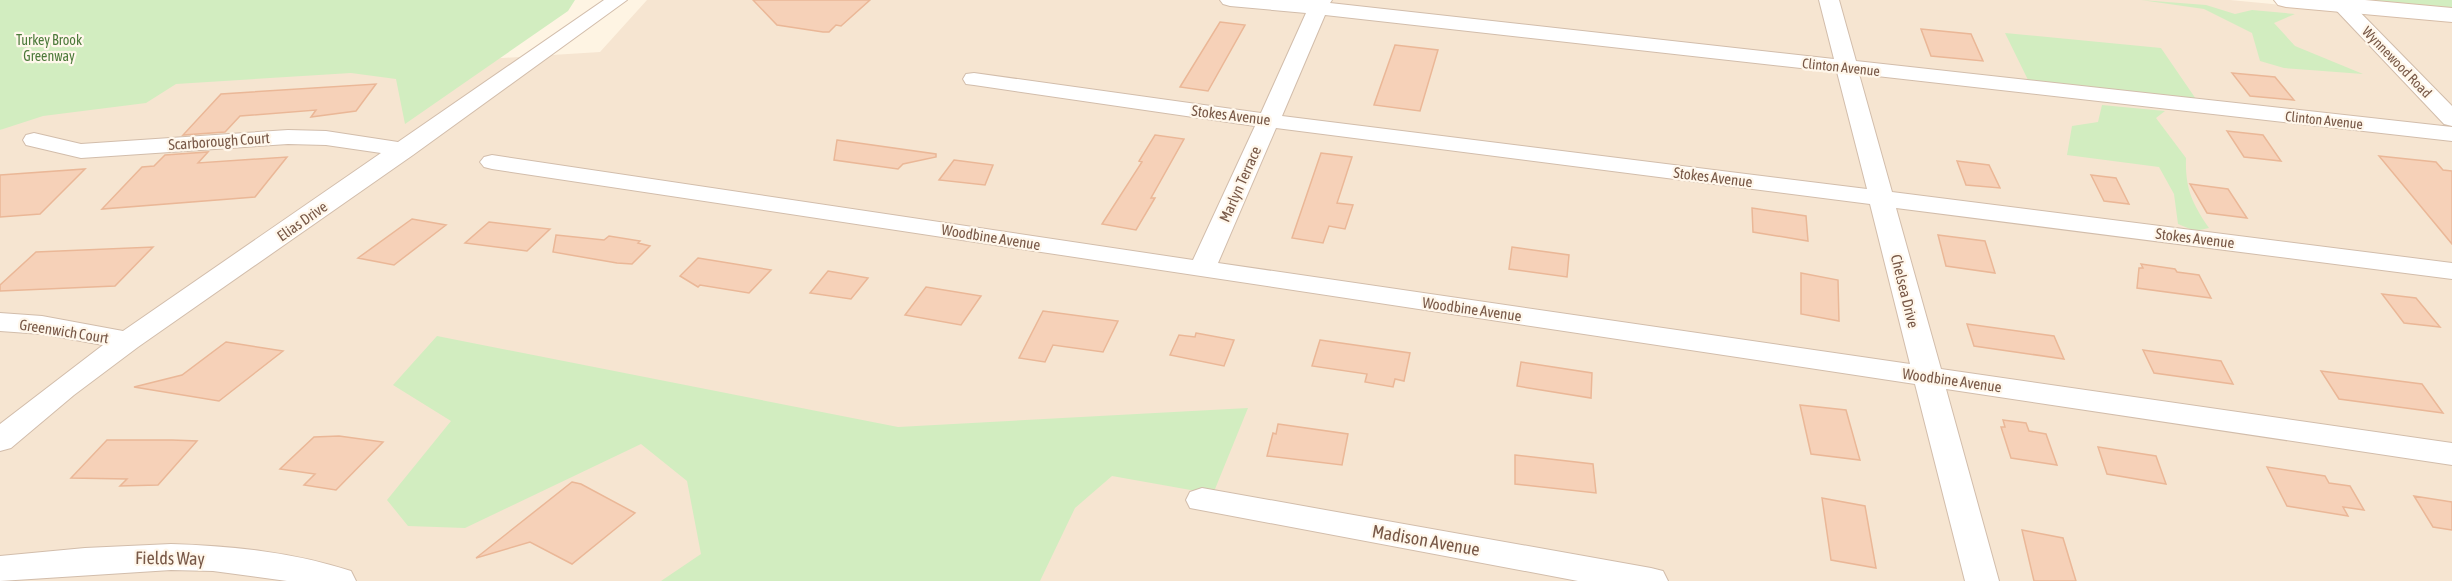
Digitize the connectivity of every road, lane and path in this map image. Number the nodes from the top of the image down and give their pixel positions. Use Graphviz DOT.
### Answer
graph roads {
  1 [pos="1230,0"];
  2 [pos="1829,0"];
  3 [pos="2286,0"];
  4 [pos="611,2"];
  5 [pos="1320,4"];
  6 [pos="2342,5"];
  7 [pos="2452,15"];
  8 [pos="1848,67"];
  9 [pos="974,79"];
  10 [pos="2452,119"];
  11 [pos="1268,120"];
  12 [pos="2452,134"];
  13 [pos="34,140"];
  14 [pos="405,150"];
  15 [pos="492,162"];
  16 [pos="1881,198"];
  17 [pos="1202,269"];
  18 [pos="2452,271"];
  19 [pos="0,322"];
  20 [pos="128,341"];
  21 [pos="1927,377"];
  22 [pos="0,440"];
  23 [pos="2452,454"];
  24 [pos="1202,500"];
  25 [pos="0,569"];
  26 [pos="339,581"];
  27 [pos="1651,581"];
  28 [pos="1982,581"];
  1 -- 5 [label="street, Clinton Avenue"];
  2 -- 8 [label="street, Chelsea Drive"];
  3 -- 6 [label="main road"];
  4 -- 14 [label="street, Elias Drive"];
  5 -- 8 [label="street, Clinton Avenue"];
  5 -- 11 [label="street, Marlyn Terrace"];
  6 -- 7 [label="main road"];
  6 -- 10 [label="street, Wynnewood Road"];
  8 -- 12 [label="street, Clinton Avenue"];
  8 -- 16 [label="street, Chelsea Drive"];
  9 -- 11 [label="street, Stokes Avenue"];
  11 -- 16 [label="street, Stokes Avenue"];
  11 -- 17 [label="street, Marlyn Terrace"];
  13 -- 14 [label="street, Scarborough Court"];
  14 -- 20 [label="street, Elias Drive"];
  15 -- 17 [label="street, Woodbine Avenue"];
  16 -- 18 [label="street, Stokes Avenue"];
  16 -- 21 [label="street, Chelsea Drive"];
  17 -- 21 [label="street, Woodbine Avenue"];
  19 -- 20 [label="street, Greenwich Court"];
  20 -- 22 [label="street, Elias Drive"];
  21 -- 23 [label="street, Woodbine Avenue"];
  21 -- 28 [label="street, Chelsea Drive"];
  24 -- 27 [label="street, Madison Avenue"];
  25 -- 26 [label="street, Fields Way"];
}
